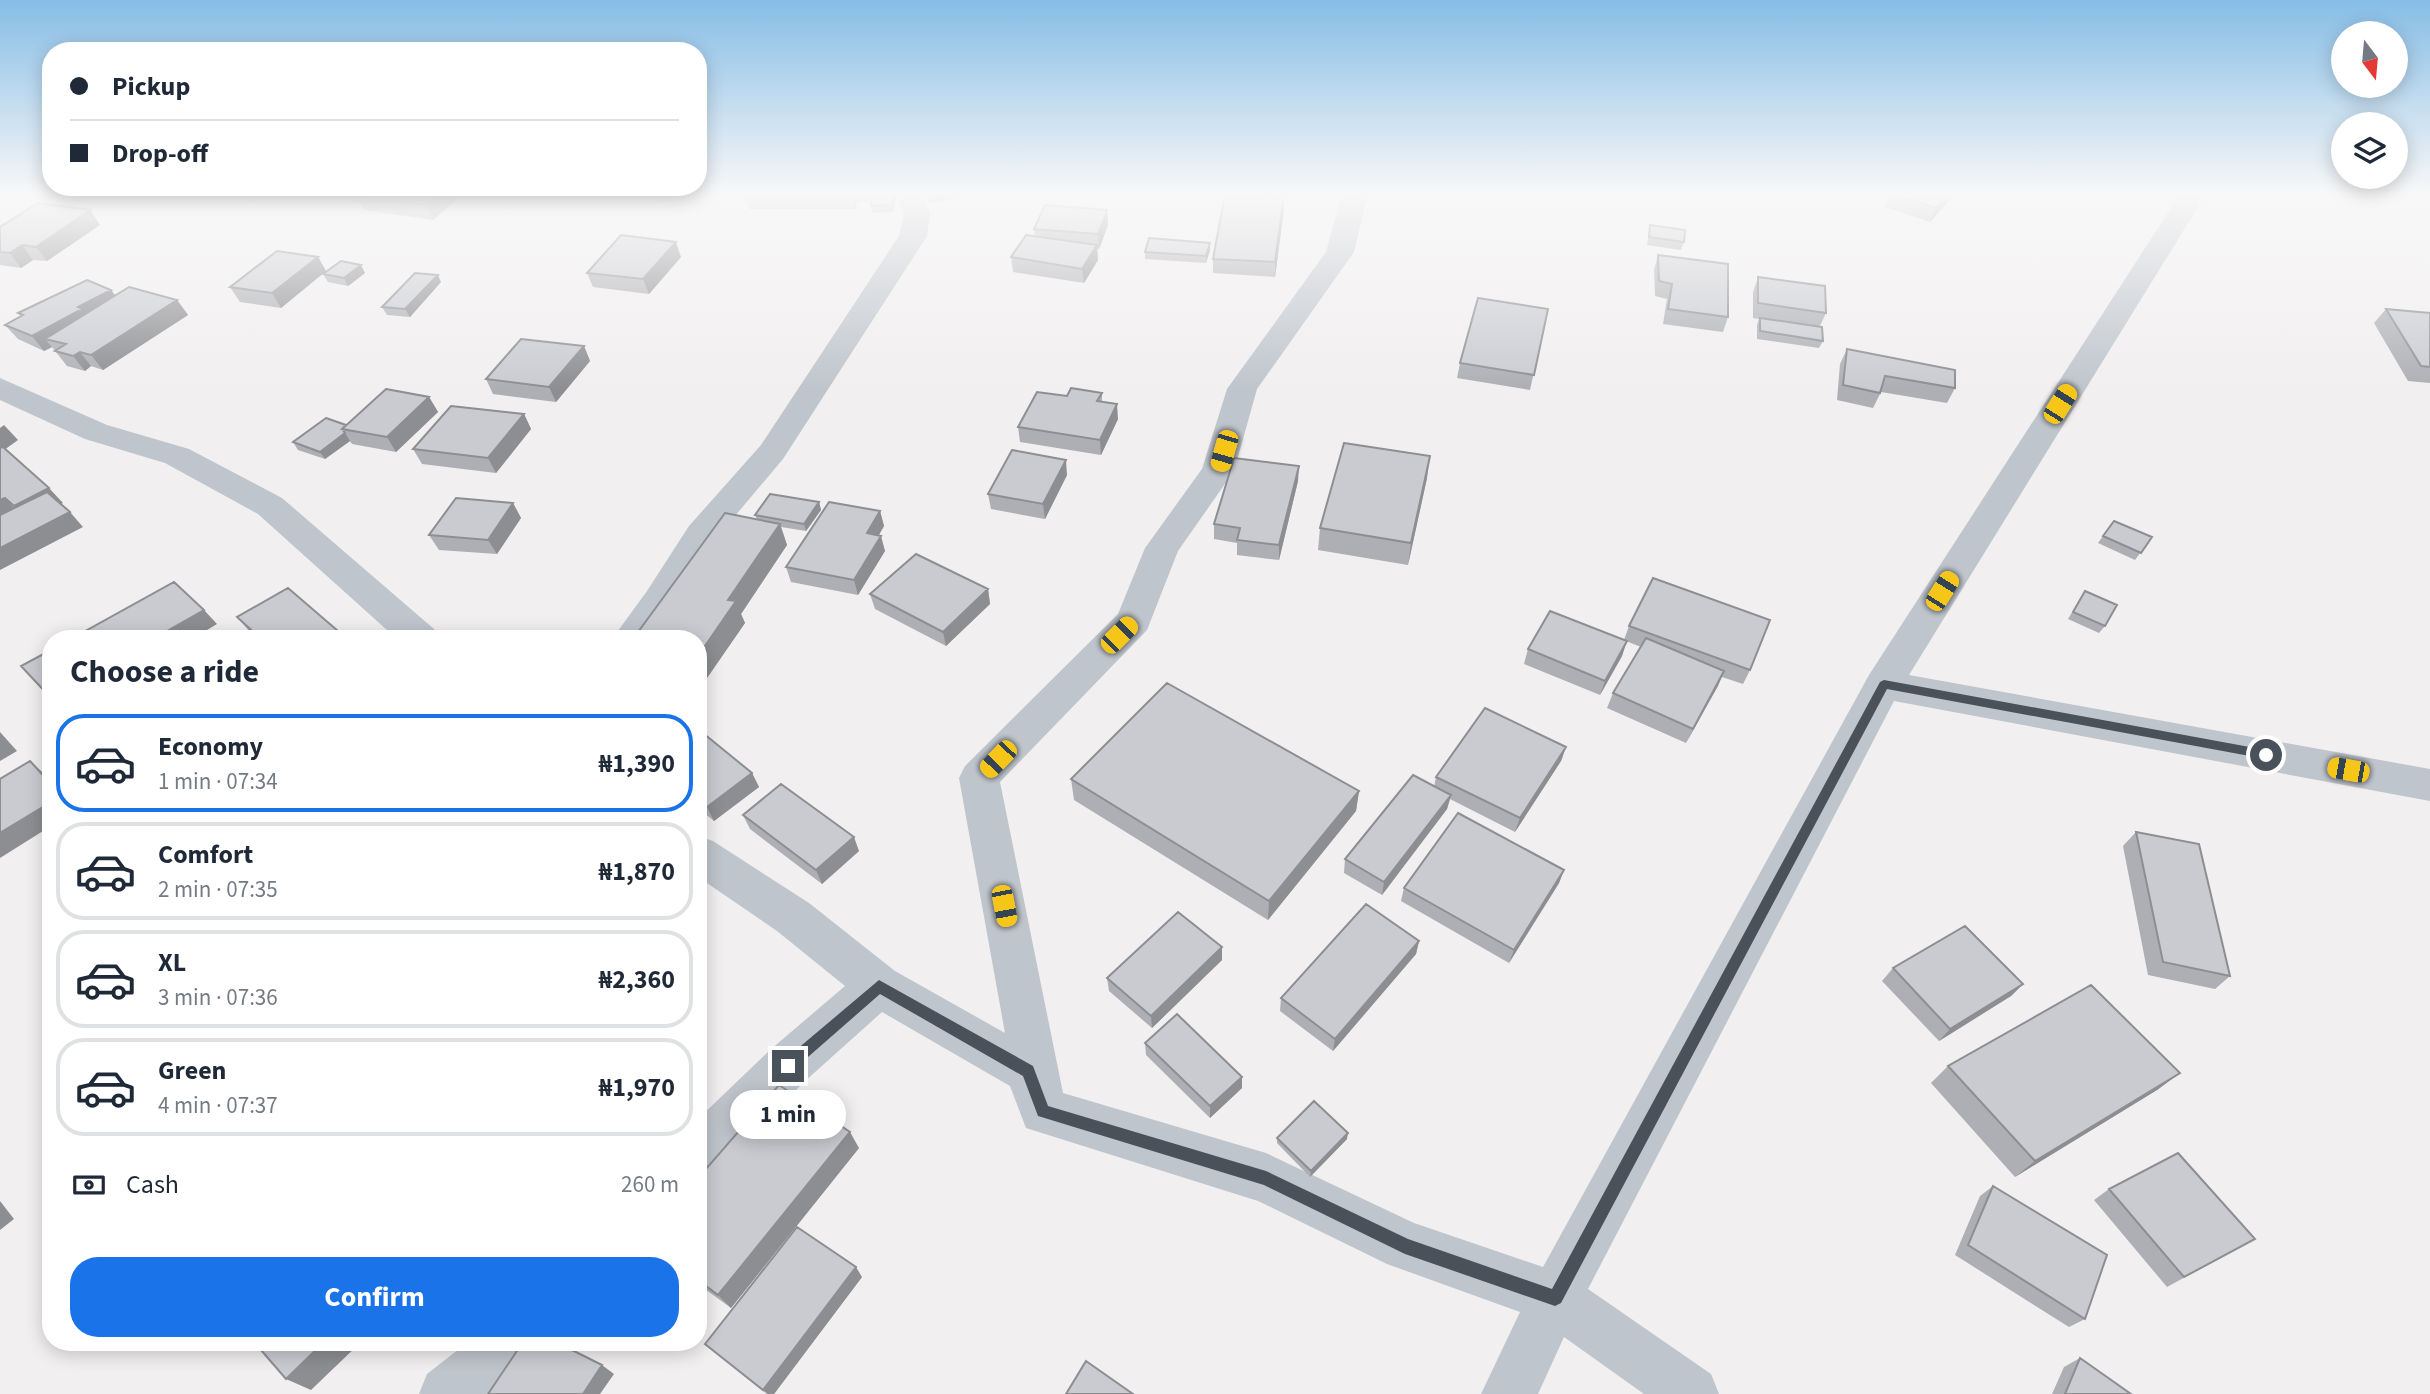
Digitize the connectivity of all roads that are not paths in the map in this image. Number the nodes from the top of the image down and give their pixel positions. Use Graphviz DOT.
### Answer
graph roads {
  1 [pos="898,259"];
  2 [pos="1335,259"];
  3 [pos="2152,259"];
  4 [pos="0,388"];
  5 [pos="411,630"];
  6 [pos="637,630"];
  7 [pos="1884,685"];
  8 [pos="2430,785"];
  9 [pos="707,860"];
  10 [pos="879,986"];
  11 [pos="1043,1111"];
  12 [pos="707,1145"];
  13 [pos="1555,1298"];
  14 [pos="501,1351"];
  15 [pos="447,1394"];
  16 [pos="1509,1394"];
  17 [pos="1691,1394"];
  1 -- 6 [label="street"];
  2 -- 11 [label="street"];
  3 -- 7 [label="street"];
  4 -- 5 [label="street"];
  7 -- 8 [label="street"];
  7 -- 13 [label="street"];
  9 -- 10 [label="street"];
  10 -- 11 [label="street"];
  10 -- 12 [label="street"];
  11 -- 13 [label="street"];
  13 -- 16 [label="street"];
  13 -- 17 [label="street"];
  14 -- 15 [label="street"];
}
